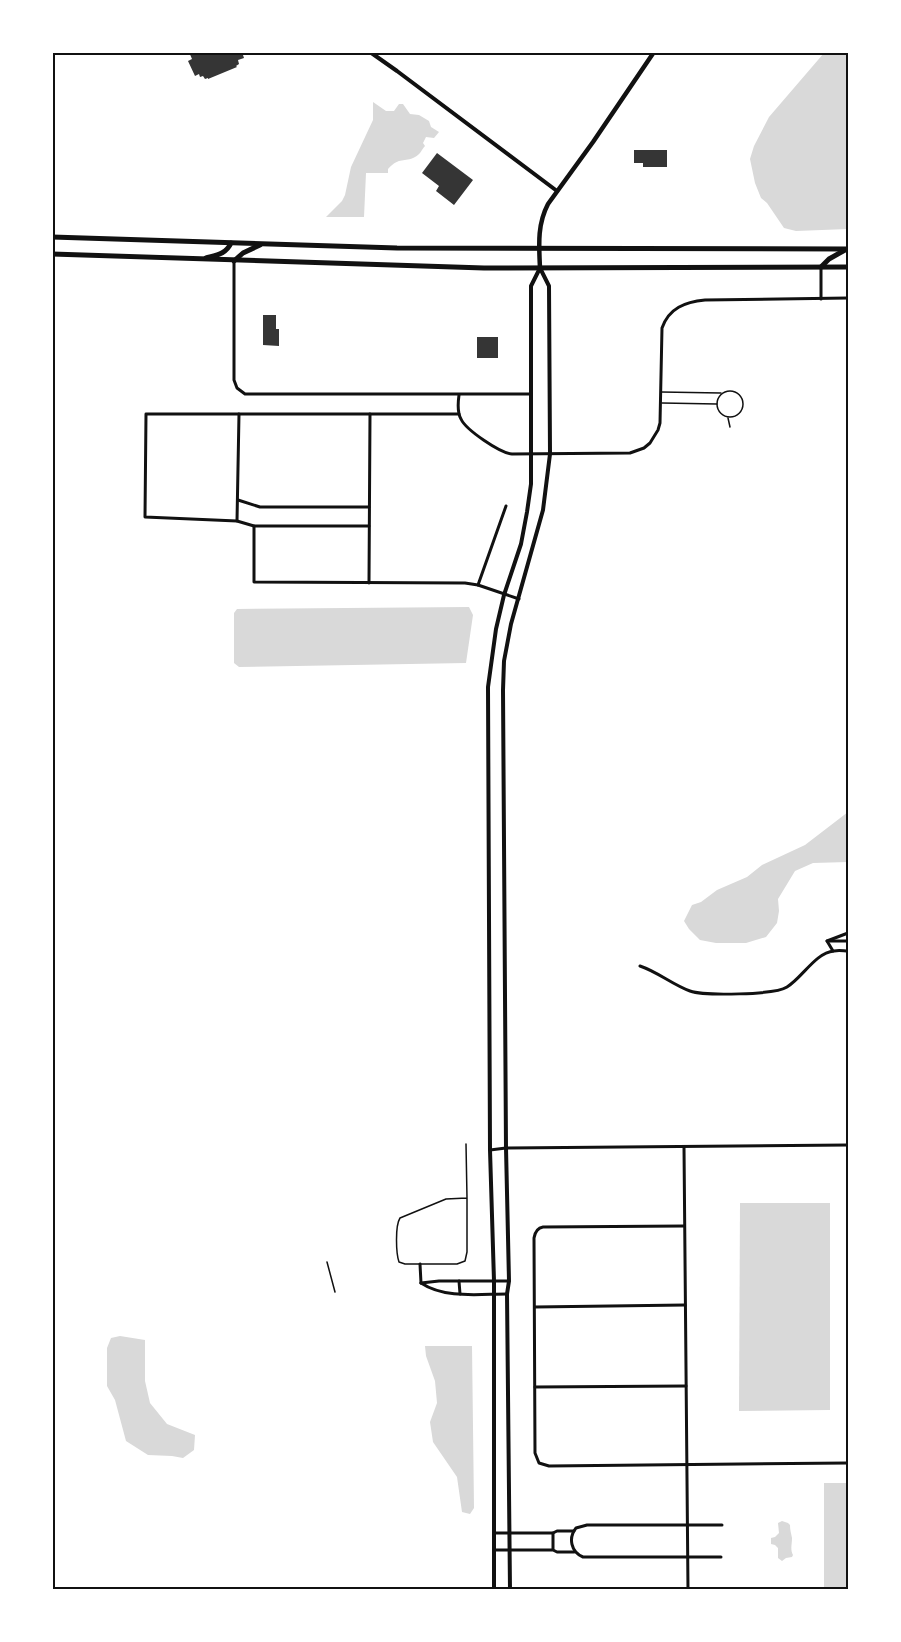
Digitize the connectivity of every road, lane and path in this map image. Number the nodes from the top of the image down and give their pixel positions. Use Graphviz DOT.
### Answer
graph roads {
  1 [pos="370,52"];
  2 [pos="654,52"];
  3 [pos="557,191"];
  4 [pos="52,237"];
  5 [pos="231,243"];
  6 [pos="261,244"];
  7 [pos="539,249"];
  8 [pos="848,249"];
  9 [pos="52,255"];
  10 [pos="202,260"];
  11 [pos="234,261"];
  12 [pos="821,267"];
  13 [pos="849,267"];
  14 [pos="540,268"];
  15 [pos="849,298"];
  16 [pos="821,299"];
  17 [pos="661,392"];
  18 [pos="722,393"];
  19 [pos="459,394"];
  20 [pos="531,394"];
  21 [pos="661,403"];
  22 [pos="717,404"];
  23 [pos="239,414"];
  24 [pos="370,414"];
  25 [pos="459,414"];
  26 [pos="727,417"];
  27 [pos="730,428"];
  28 [pos="531,454"];
  29 [pos="550,454"];
  30 [pos="238,500"];
  31 [pos="506,506"];
  32 [pos="369,507"];
  33 [pos="237,521"];
  34 [pos="254,526"];
  35 [pos="369,526"];
  36 [pos="369,584"];
  37 [pos="478,585"];
  38 [pos="504,595"];
  39 [pos="519,599"];
  40 [pos="849,933"];
  41 [pos="827,941"];
  42 [pos="849,941"];
  43 [pos="833,951"];
  44 [pos="849,951"];
  45 [pos="640,966"];
  46 [pos="466,1144"];
  47 [pos="849,1145"];
  48 [pos="684,1146"];
  49 [pos="506,1148"];
  50 [pos="490,1150"];
  51 [pos="467,1198"];
  52 [pos="684,1226"];
  53 [pos="327,1262"];
  54 [pos="420,1264"];
  55 [pos="459,1281"];
  56 [pos="494,1281"];
  57 [pos="509,1281"];
  58 [pos="421,1283"];
  59 [pos="335,1292"];
  60 [pos="459,1294"];
  61 [pos="493,1294"];
  62 [pos="507,1294"];
  63 [pos="685,1305"];
  64 [pos="535,1307"];
  65 [pos="686,1386"];
  66 [pos="535,1387"];
  67 [pos="849,1463"];
  68 [pos="687,1465"];
  69 [pos="687,1525"];
  70 [pos="722,1525"];
  71 [pos="574,1531"];
  72 [pos="494,1533"];
  73 [pos="509,1533"];
  74 [pos="553,1533"];
  75 [pos="494,1550"];
  76 [pos="510,1550"];
  77 [pos="553,1550"];
  78 [pos="574,1552"];
  79 [pos="687,1557"];
  80 [pos="721,1557"];
  81 [pos="494,1590"];
  82 [pos="510,1590"];
  83 [pos="688,1590"];
  1 -- 3 [label="street"];
  2 -- 3 [label="main road"];
  3 -- 7 [label="main road"];
  4 -- 5 [label="highway"];
  5 -- 6 [label="highway"];
  5 -- 10 [label="highway"];
  6 -- 7 [label="highway"];
  6 -- 11 [label="highway"];
  7 -- 8 [label="highway"];
  7 -- 14 [label="main road"];
  8 -- 12 [label="highway"];
  9 -- 10 [label="highway"];
  10 -- 11 [label="highway"];
  11 -- 14 [label="highway"];
  11 -- 19 [label="street"];
  12 -- 13 [label="highway"];
  12 -- 14 [label="highway"];
  12 -- 16 [label="street"];
  14 -- 20 [label="street"];
  14 -- 29 [label="street"];
  15 -- 16 [label="street"];
  16 -- 17 [label="street"];
  17 -- 18 [label="lane"];
  17 -- 21 [label="street"];
  18 -- 22 [label="lane"];
  18 -- 26 [label="lane"];
  19 -- 20 [label="street"];
  19 -- 25 [label="street"];
  20 -- 28 [label="street"];
  21 -- 22 [label="lane"];
  21 -- 29 [label="street"];
  22 -- 26 [label="lane"];
  23 -- 24 [label="street"];
  23 -- 30 [label="street"];
  23 -- 33 [label="street"];
  24 -- 25 [label="street"];
  24 -- 32 [label="street"];
  25 -- 28 [label="street"];
  26 -- 27 [label="lane"];
  28 -- 29 [label="street"];
  28 -- 38 [label="street"];
  29 -- 39 [label="street"];
  30 -- 32 [label="street"];
  30 -- 33 [label="street"];
  31 -- 37 [label="street"];
  32 -- 35 [label="street"];
  33 -- 34 [label="street"];
  34 -- 35 [label="street"];
  34 -- 36 [label="street"];
  35 -- 36 [label="street"];
  36 -- 37 [label="street"];
  37 -- 38 [label="street"];
  38 -- 39 [label="street"];
  38 -- 50 [label="street"];
  39 -- 49 [label="street"];
  40 -- 41 [label="street"];
  41 -- 42 [label="street"];
  41 -- 43 [label="street"];
  43 -- 44 [label="street"];
  43 -- 45 [label="street"];
  46 -- 51 [label="lane"];
  47 -- 48 [label="street"];
  48 -- 49 [label="street"];
  48 -- 52 [label="street"];
  49 -- 50 [label="street"];
  49 -- 57 [label="street"];
  50 -- 56 [label="street"];
  51 -- 54 [label="lane"];
  51 -- 54 [label="lane"];
  52 -- 63 [label="street"];
  52 -- 64 [label="street"];
  53 -- 59 [label="lane"];
  54 -- 58 [label="street"];
  55 -- 56 [label="street"];
  55 -- 58 [label="street"];
  55 -- 60 [label="street"];
  56 -- 57 [label="street"];
  56 -- 61 [label="street"];
  57 -- 62 [label="street"];
  58 -- 60 [label="street"];
  60 -- 61 [label="street"];
  61 -- 62 [label="street"];
  61 -- 72 [label="street"];
  62 -- 73 [label="street"];
  63 -- 64 [label="street"];
  63 -- 65 [label="street"];
  64 -- 66 [label="street"];
  65 -- 66 [label="street"];
  65 -- 68 [label="street"];
  66 -- 68 [label="street"];
  67 -- 68 [label="street"];
  68 -- 69 [label="street"];
  69 -- 70 [label="street"];
  69 -- 71 [label="street"];
  69 -- 79 [label="street"];
  71 -- 74 [label="street"];
  71 -- 78 [label="street"];
  72 -- 73 [label="street"];
  72 -- 75 [label="street"];
  73 -- 74 [label="street"];
  73 -- 76 [label="street"];
  74 -- 77 [label="street"];
  75 -- 76 [label="street"];
  75 -- 81 [label="street"];
  76 -- 77 [label="street"];
  76 -- 82 [label="street"];
  77 -- 78 [label="street"];
  78 -- 79 [label="street"];
  79 -- 80 [label="street"];
  79 -- 83 [label="street"];
}
